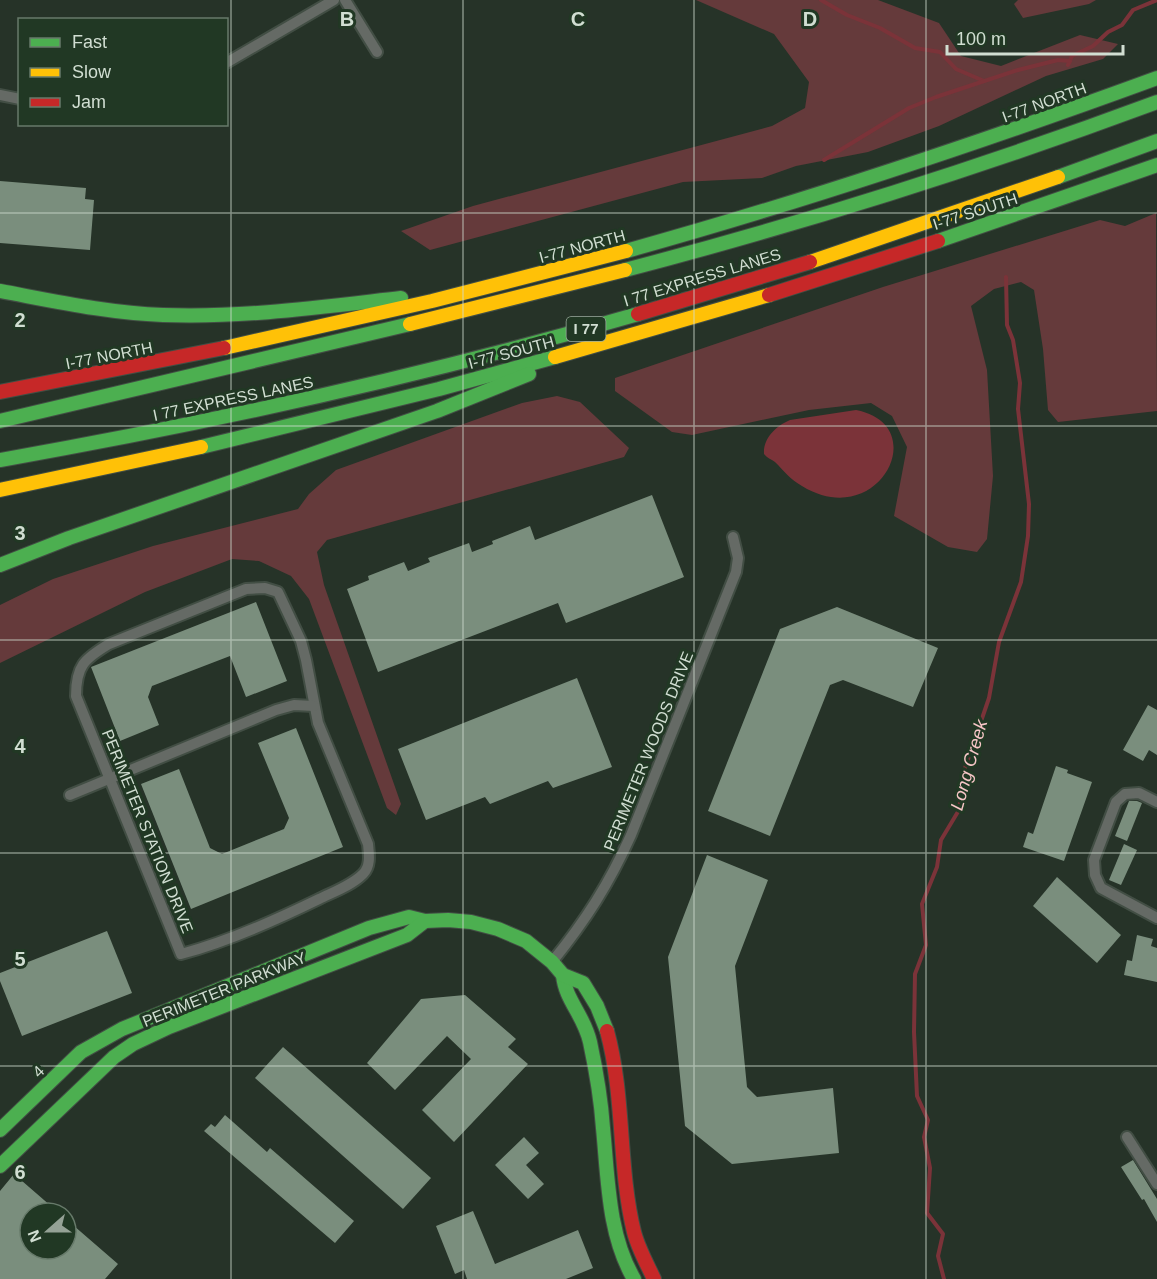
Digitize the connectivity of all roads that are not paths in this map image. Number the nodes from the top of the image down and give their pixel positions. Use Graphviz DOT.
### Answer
graph roads {
  1 [pos="334,0"];
  2 [pos="345,0"];
  3 [pos="377,52"];
  4 [pos="228,62"];
  5 [pos="1157,78"];
  6 [pos="0,95"];
  7 [pos="18,99"];
  8 [pos="1157,102"];
  9 [pos="1157,141"];
  10 [pos="1157,165"];
  11 [pos="481,289"];
  12 [pos="0,291"];
  13 [pos="608,342"];
  14 [pos="0,392"];
  15 [pos="0,422"];
  16 [pos="0,460"];
  17 [pos="0,490"];
  18 [pos="734,537"];
  19 [pos="0,565"];
  20 [pos="314,706"];
  21 [pos="109,778"];
  22 [pos="70,795"];
  23 [pos="1157,802"];
  24 [pos="1157,918"];
  25 [pos="425,921"];
  26 [pos="552,962"];
  27 [pos="563,975"];
  28 [pos="71,1061"];
  29 [pos="0,1130"];
  30 [pos="1127,1137"];
  31 [pos="0,1166"];
  32 [pos="1157,1184"];
  33 [pos="634,1279"];
  34 [pos="654,1279"];
  1 -- 4 [label="street"];
  2 -- 3 [label="street"];
  5 -- 11 [label="main road, I-77 NORTH"];
  6 -- 7 [label="street"];
  8 -- 15 [label="main road, I 77 EXPRESS LANES"];
  9 -- 16 [label="main road, I 77 EXPRESS LANES / I 77"];
  10 -- 13 [label="main road, I-77 SOUTH / I 77"];
  11 -- 12 [label="main road"];
  11 -- 14 [label="main road, I-77 NORTH"];
  13 -- 17 [label="main road, I-77 SOUTH / I 77"];
  13 -- 19 [label="main road"];
  18 -- 26 [label="street, PERIMETER WOODS DRIVE"];
  20 -- 21 [label="street"];
  20 -- 21 [label="street, PERIMETER STATION DRIVE"];
  20 -- 21 [label="street, PERIMETER STATION DRIVE"];
  21 -- 22 [label="street"];
  23 -- 24 [label="street"];
  25 -- 26 [label="main road, PERIMETER PARKWAY"];
  25 -- 28 [label="main road, PERIMETER PARKWAY"];
  25 -- 31 [label="main road, PERIMETER PARKWAY"];
  26 -- 27 [label="main road, PERIMETER PARKWAY"];
  27 -- 33 [label="main road, PERIMETER PARKWAY"];
  27 -- 34 [label="main road, PERIMETER PARKWAY"];
  28 -- 29 [label="main road, 4"];
  30 -- 32 [label="street"];
}
